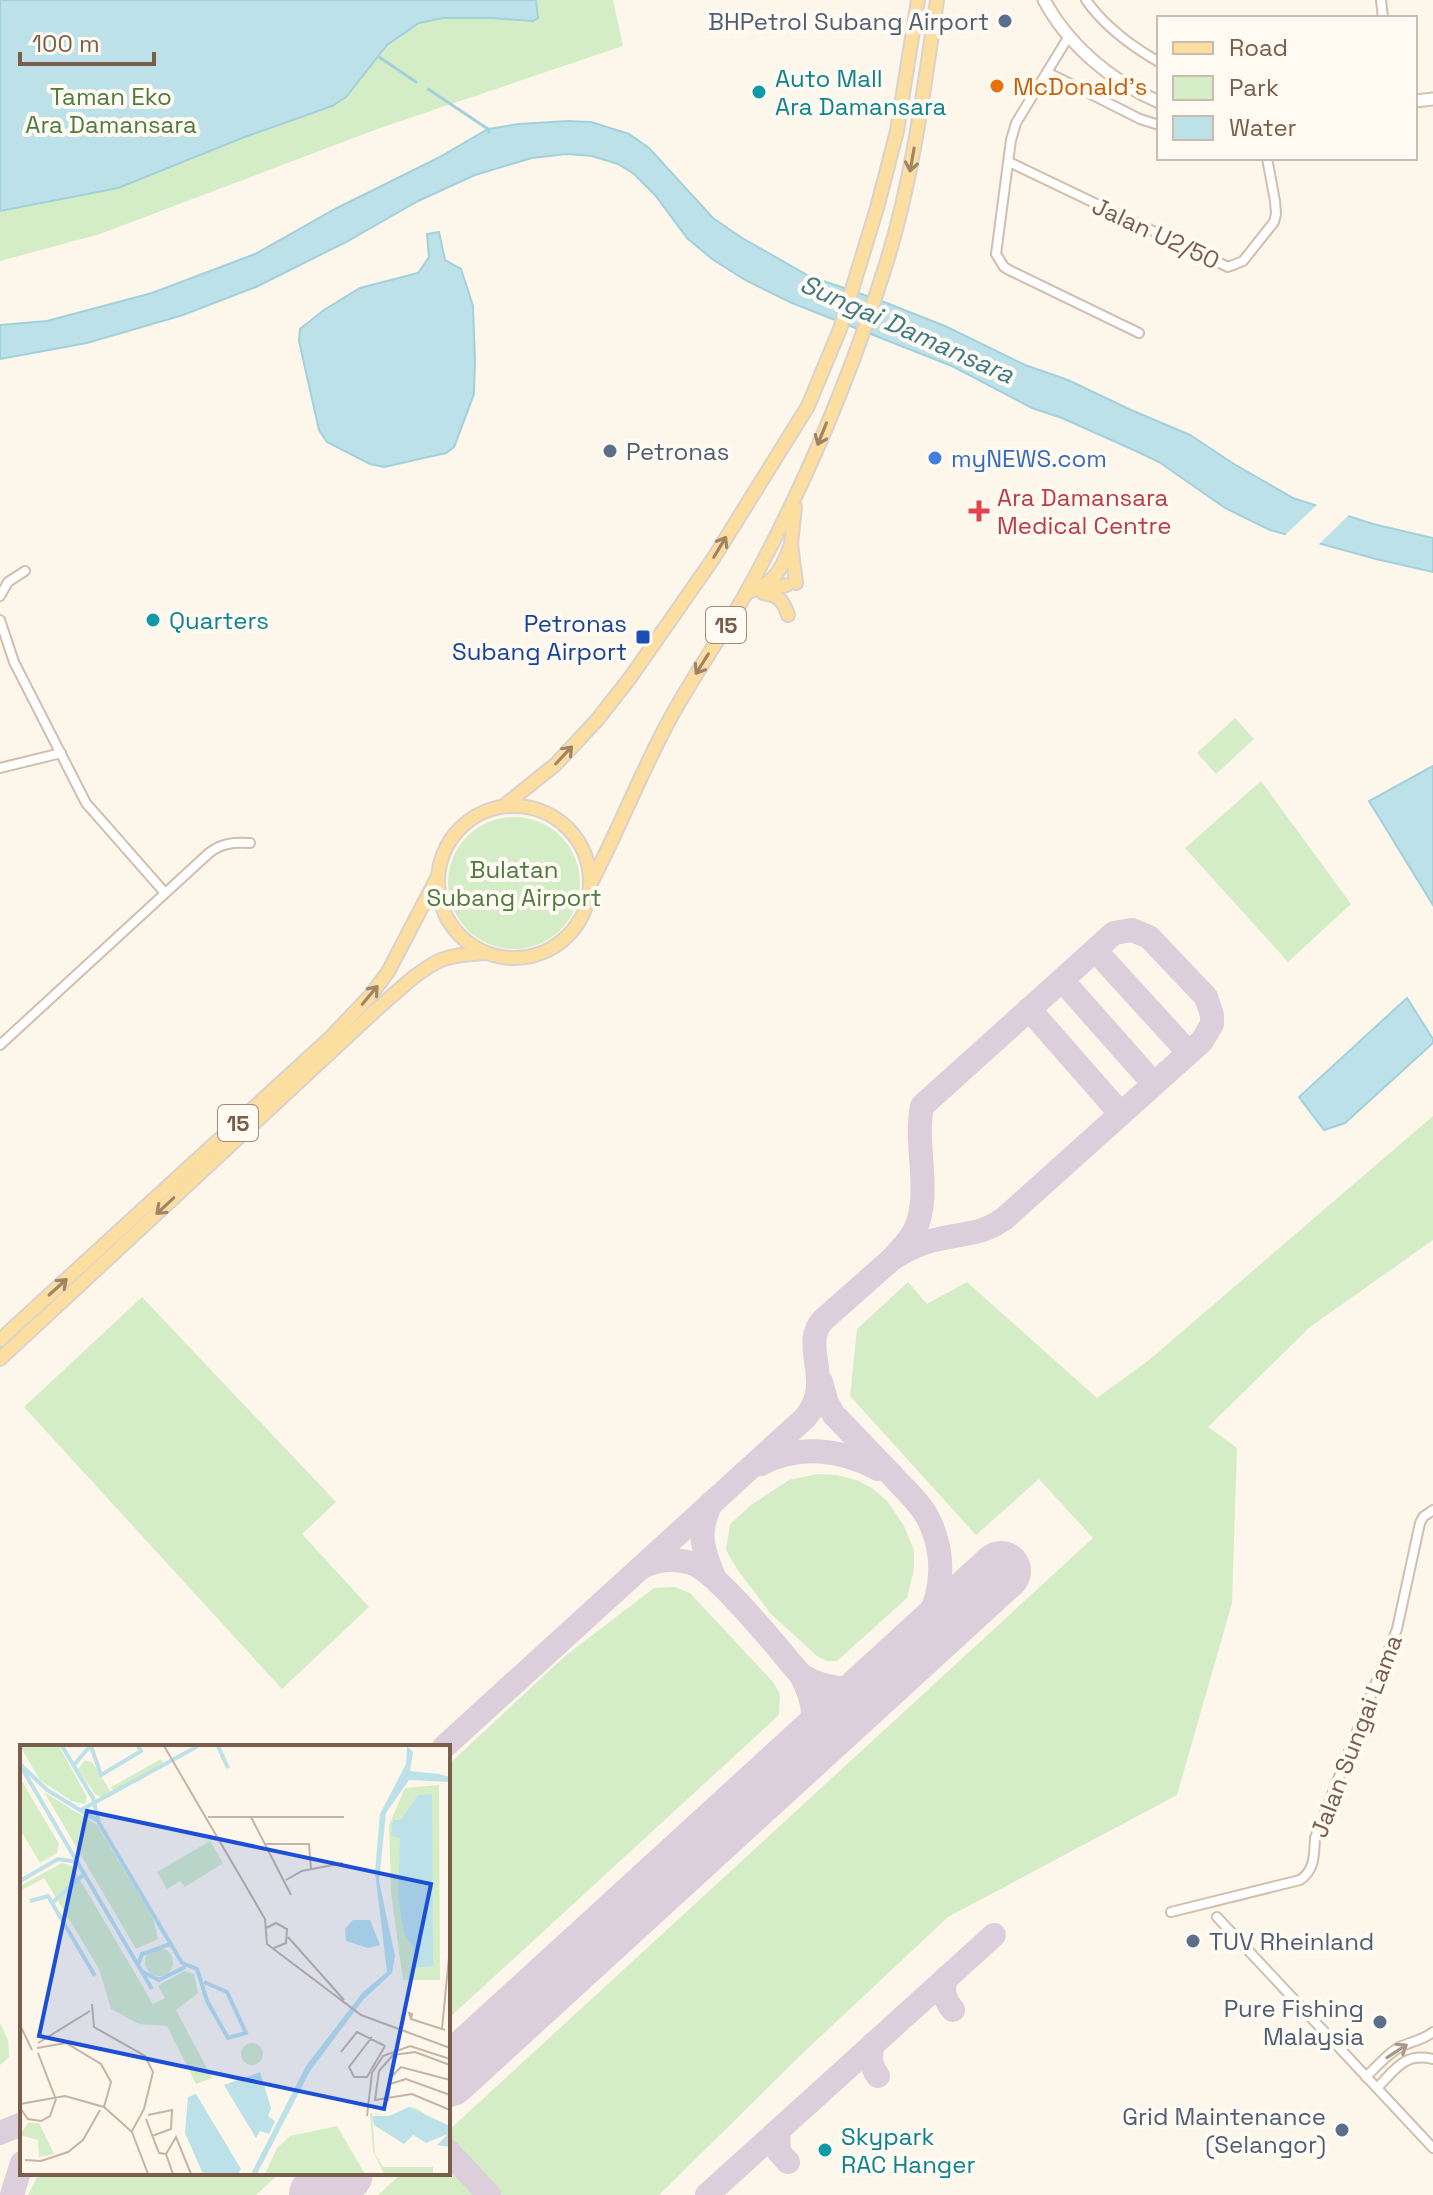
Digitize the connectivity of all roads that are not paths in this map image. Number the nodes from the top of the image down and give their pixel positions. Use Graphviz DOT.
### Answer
graph roads {
  1 [pos="918,0"];
  2 [pos="937,0"];
  3 [pos="1044,0"];
  4 [pos="1086,0"];
  5 [pos="1069,36"];
  6 [pos="1157,61"];
  7 [pos="1047,72"];
  8 [pos="1157,101"];
  9 [pos="1157,124"];
  10 [pos="1267,160"];
  11 [pos="1009,162"];
  12 [pos="1139,333"];
  13 [pos="797,495"];
  14 [pos="791,544"];
  15 [pos="25,571"];
  16 [pos="749,595"];
  17 [pos="0,596"];
  18 [pos="788,615"];
  19 [pos="0,620"];
  20 [pos="61,753"];
  21 [pos="0,768"];
  22 [pos="505,805"];
  23 [pos="250,843"];
  24 [pos="438,876"];
  25 [pos="591,883"];
  26 [pos="165,893"];
  27 [pos="484,953"];
  28 [pos="0,1045"];
  29 [pos="0,1340"];
  30 [pos="0,1359"];
  31 [pos="1433,1510"];
  32 [pos="1171,1912"];
  33 [pos="1217,1917"];
  34 [pos="1433,2032"];
  35 [pos="1433,2059"];
  36 [pos="1366,2077"];
  37 [pos="1377,2088"];
  38 [pos="1433,2148"];
  22 -- 1 [label="main road, 15, one-way"];
  2 -- 13 [label="main road, 15, one-way"];
  3 -- 5 [label="street"];
  4 -- 6 [label="street"];
  5 -- 7 [label="street"];
  5 -- 8 [label="street"];
  7 -- 9 [label="street"];
  7 -- 11 [label="street"];
  10 -- 11 [label="street, Jalan U2/50"];
  11 -- 12 [label="street"];
  13 -- 14 [label="main road"];
  13 -- 16 [label="main road, 15"];
  14 -- 16 [label="main road"];
  14 -- 16 [label="main road"];
  15 -- 17 [label="street"];
  16 -- 18 [label="main road"];
  16 -- 25 [label="main road, 15, one-way"];
  19 -- 20 [label="street"];
  20 -- 21 [label="street"];
  20 -- 26 [label="street"];
  22 -- 24 [label="main road, 15"];
  22 -- 25 [label="main road"];
  23 -- 26 [label="street"];
  24 -- 27 [label="main road"];
  29 -- 24 [label="main road, 15, one-way"];
  25 -- 27 [label="main road, 15"];
  26 -- 28 [label="street"];
  27 -- 30 [label="main road, 15, one-way"];
  31 -- 32 [label="street, Jalan Sungai Lama"];
  33 -- 36 [label="street"];
  36 -- 34 [label="street, one-way"];
  35 -- 37 [label="street"];
  36 -- 37 [label="street"];
  37 -- 38 [label="street"];
}
